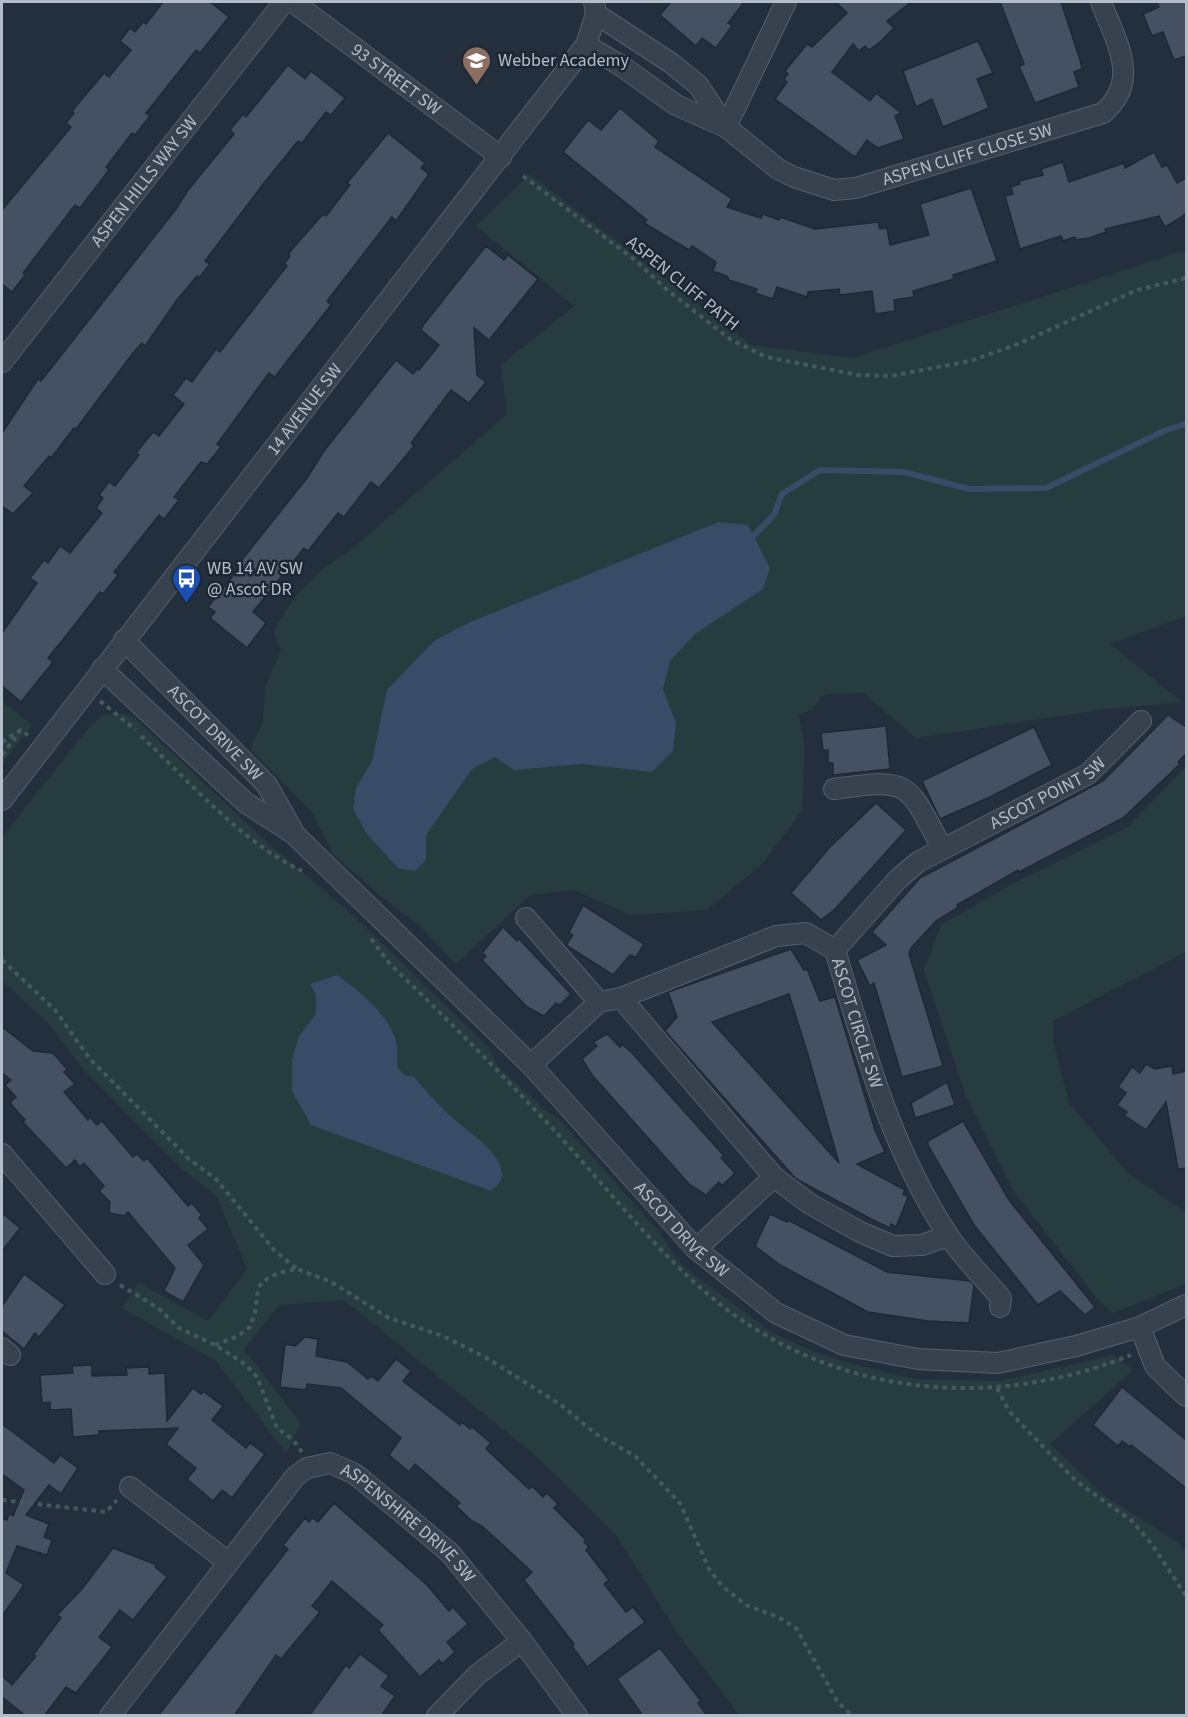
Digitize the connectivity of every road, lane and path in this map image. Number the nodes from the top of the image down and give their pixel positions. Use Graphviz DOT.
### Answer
graph roads {
  1 [pos="284,2"];
  2 [pos="293,2"];
  3 [pos="786,2"];
  4 [pos="1101,2"];
  5 [pos="595,8"];
  6 [pos="586,45"];
  7 [pos="726,127"];
  8 [pos="501,158"];
  9 [pos="523,176"];
  10 [pos="1186,278"];
  11 [pos="2,362"];
  12 [pos="124,640"];
  13 [pos="102,669"];
  14 [pos="1141,721"];
  15 [pos="21,730"];
  16 [pos="2,756"];
  17 [pos="834,789"];
  18 [pos="2,800"];
  19 [pos="294,834"];
  20 [pos="942,848"];
  21 [pos="526,918"];
  22 [pos="835,950"];
  23 [pos="2,960"];
  24 [pos="621,998"];
  25 [pos="599,1002"];
  26 [pos="531,1065"];
  27 [pos="2,1154"];
  28 [pos="774,1177"];
  29 [pos="948,1236"];
  30 [pos="696,1249"];
  31 [pos="299,1270"];
  32 [pos="105,1274"];
  33 [pos="1186,1305"];
  34 [pos="1000,1307"];
  35 [pos="1140,1327"];
  36 [pos="215,1345"];
  37 [pos="996,1388"];
  38 [pos="1186,1396"];
  39 [pos="314,1467"];
  40 [pos="130,1487"];
  41 [pos="2,1500"];
  42 [pos="228,1562"];
  43 [pos="1186,1596"];
  44 [pos="522,1641"];
  45 [pos="110,1716"];
  46 [pos="437,1716"];
  47 [pos="577,1716"];
  48 [pos="852,1716"];
  1 -- 11 [label="street, ASPEN HILLS WAY SW"];
  2 -- 8 [label="street, 93 STREET SW"];
  3 -- 7 [label="street"];
  4 -- 7 [label="street, ASPEN CLIFF CLOSE SW"];
  5 -- 6 [label="street, 14 AVENUE SW"];
  5 -- 7 [label="street, ASPEN CLIFF CLOSE SW"];
  6 -- 7 [label="street, ASPEN CLIFF CLOSE SW"];
  6 -- 8 [label="street, 14 AVENUE SW"];
  8 -- 12 [label="street, 14 AVENUE SW"];
  9 -- 10 [label="path, ASPEN CLIFF PATH"];
  12 -- 13 [label="street, 14 AVENUE SW"];
  12 -- 19 [label="street, ASCOT DRIVE SW"];
  13 -- 18 [label="street, 14 AVENUE SW"];
  13 -- 19 [label="street, ASCOT DRIVE SW"];
  14 -- 20 [label="street, ASCOT POINT SW"];
  15 -- 16 [label="path"];
  17 -- 20 [label="street"];
  19 -- 26 [label="street, ASCOT DRIVE SW"];
  20 -- 22 [label="street, ASCOT POINT SW"];
  21 -- 25 [label="street"];
  22 -- 24 [label="street, ASCOT CIRCLE SW"];
  22 -- 29 [label="street, ASCOT CIRCLE SW"];
  23 -- 31 [label="path"];
  24 -- 25 [label="street, ASCOT CIRCLE SW"];
  24 -- 28 [label="street"];
  25 -- 26 [label="street"];
  26 -- 30 [label="street, ASCOT DRIVE SW"];
  27 -- 32 [label="street"];
  28 -- 29 [label="street"];
  28 -- 30 [label="street"];
  29 -- 34 [label="street, ASCOT CIRCLE SW"];
  30 -- 35 [label="street, ASCOT DRIVE SW"];
  31 -- 36 [label="path"];
  31 -- 48 [label="path"];
  32 -- 36 [label="path"];
  33 -- 35 [label="street, ASCOT DRIVE SW"];
  35 -- 38 [label="street"];
  36 -- 39 [label="path"];
  37 -- 43 [label="path"];
  39 -- 42 [label="street, ASPENSHIRE DRIVE SW"];
  39 -- 44 [label="street, ASPENSHIRE DRIVE SW"];
  40 -- 41 [label="path"];
  40 -- 42 [label="street"];
  42 -- 45 [label="street, ASPENSHIRE DRIVE SW"];
  44 -- 46 [label="street"];
  44 -- 47 [label="street, ASPENSHIRE DRIVE SW"];
}
